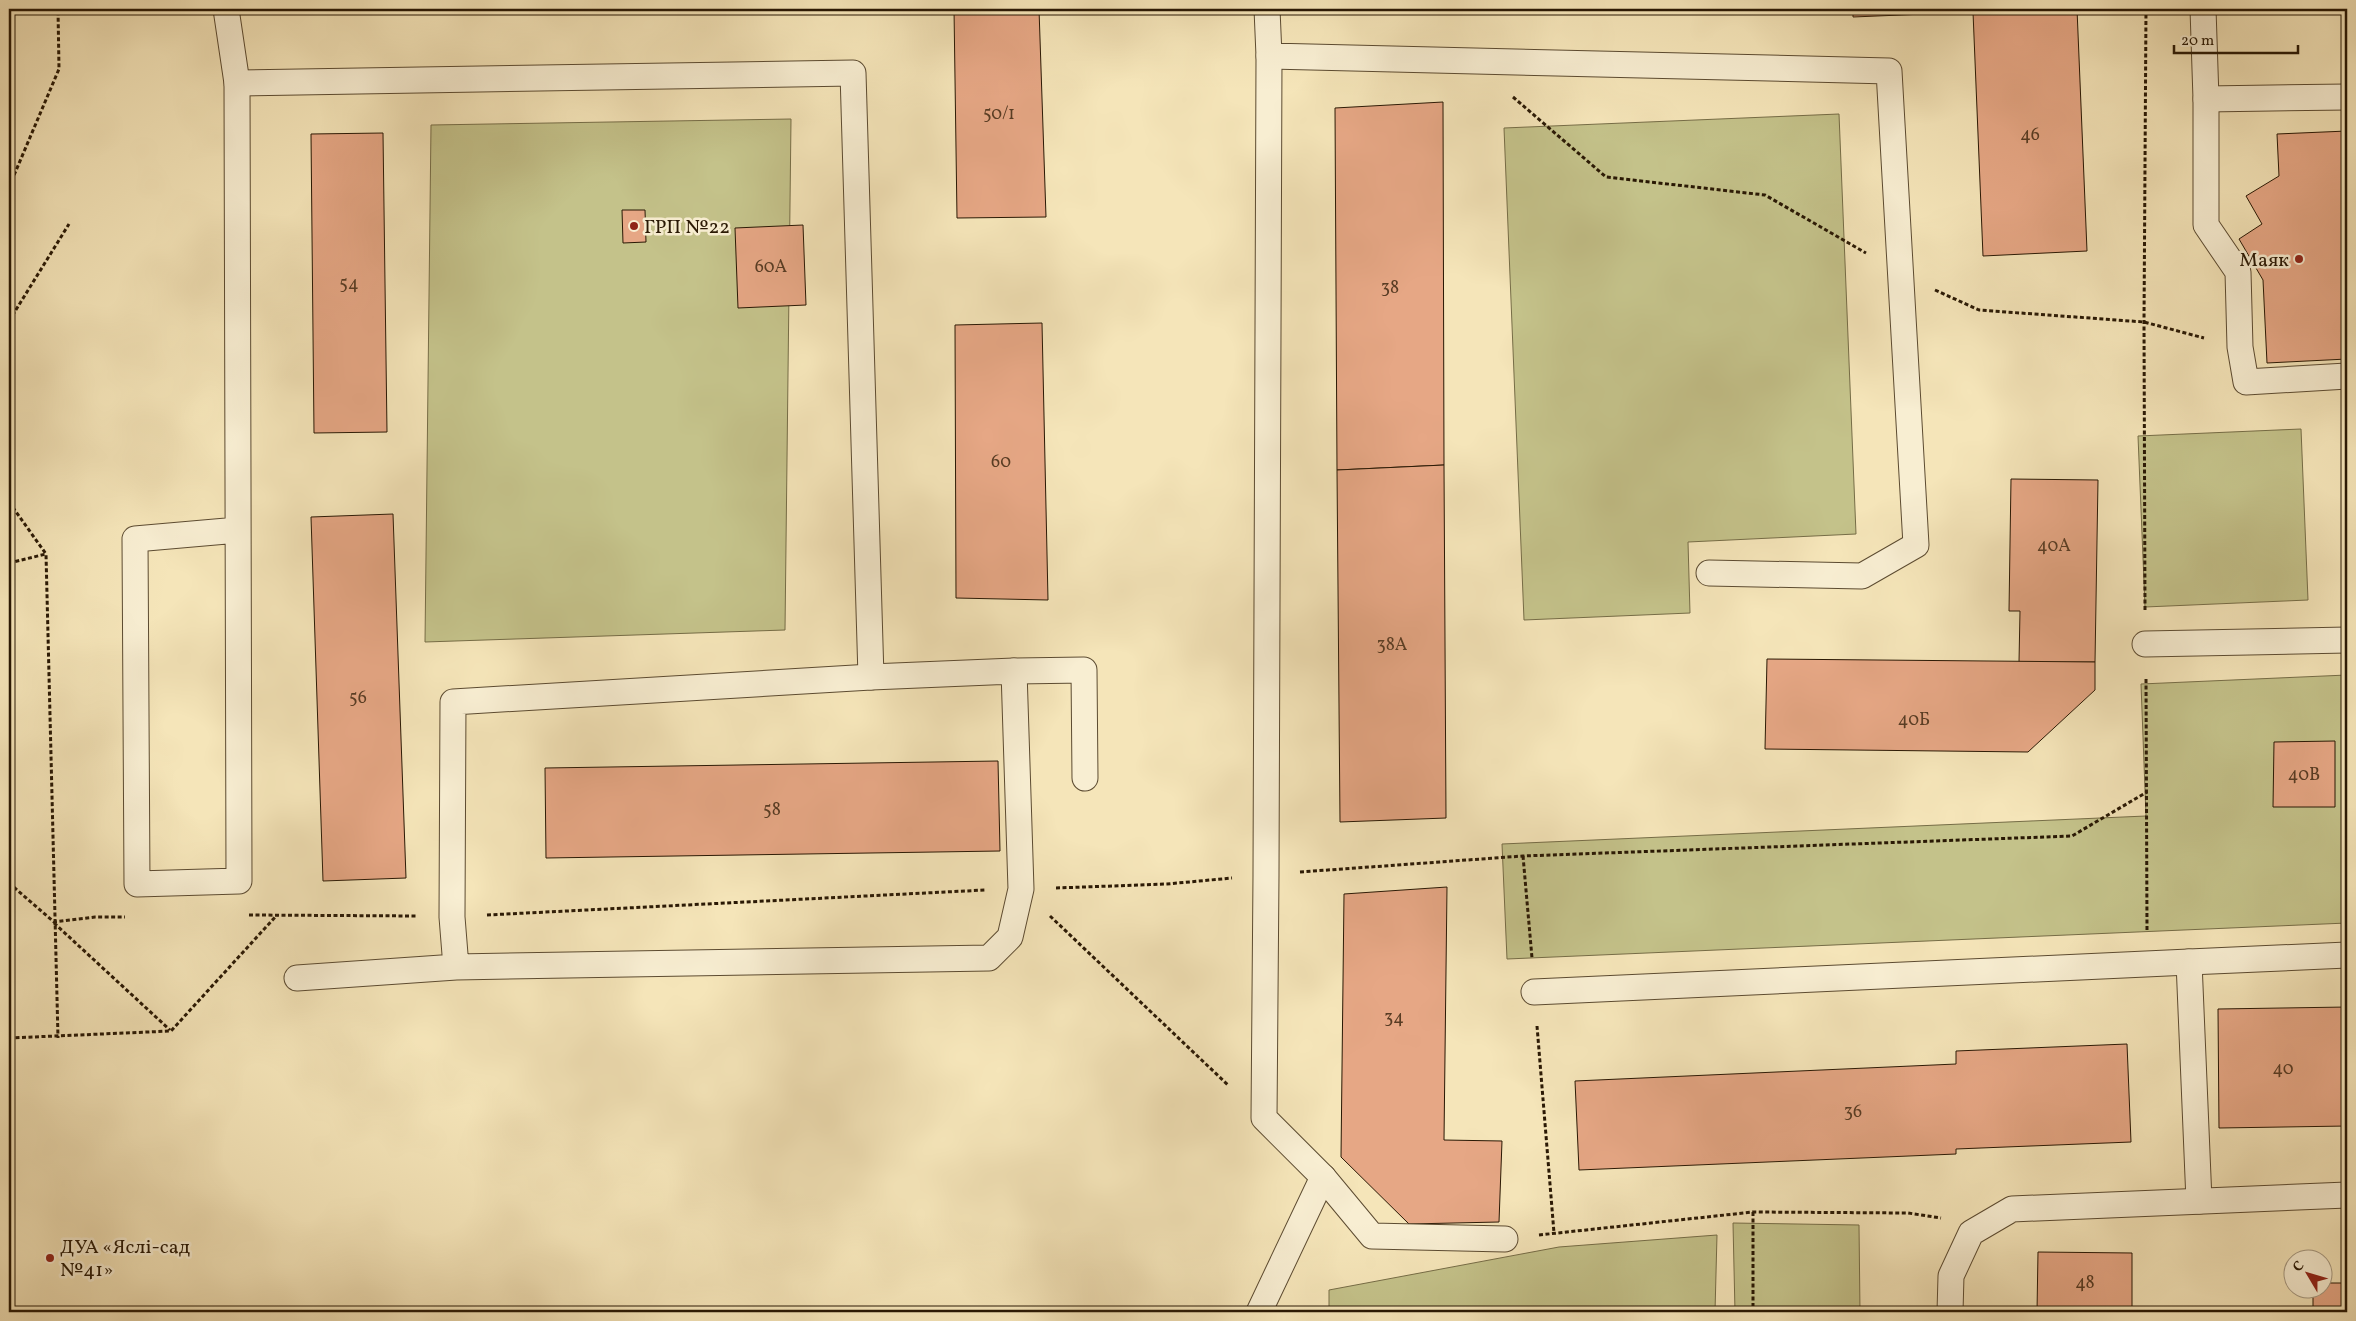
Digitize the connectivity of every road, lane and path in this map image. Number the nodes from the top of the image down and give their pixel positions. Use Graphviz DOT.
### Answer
graph roads {
  1 [pos="58,9"];
  2 [pos="226,9"];
  3 [pos="1267,9"];
  4 [pos="2146,9"];
  5 [pos="2203,9"];
  6 [pos="107,13"];
  7 [pos="1268,56"];
  8 [pos="1471,61"];
  9 [pos="237,83"];
  10 [pos="2347,97"];
  11 [pos="2206,99"];
  12 [pos="9,187"];
  13 [pos="69,224"];
  14 [pos="1901,274"];
  15 [pos="9,321"];
  16 [pos="2144,322"];
  17 [pos="2240,348"];
  18 [pos="2347,376"];
  19 [pos="9,502"];
  20 [pos="238,530"];
  21 [pos="46,554"];
  22 [pos="9,563"];
  23 [pos="1709,573"];
  24 [pos="2347,640"];
  25 [pos="2145,644"];
  26 [pos="1014,671"];
  27 [pos="871,677"];
  28 [pos="1085,778"];
  29 [pos="2147,792"];
  30 [pos="1523,856"];
  31 [pos="1266,875"];
  32 [pos="9,883"];
  33 [pos="1021,888"];
  34 [pos="278,914"];
  35 [pos="239,915"];
  36 [pos="134,916"];
  37 [pos="452,917"];
  38 [pos="54,922"];
  39 [pos="2347,955"];
  40 [pos="2189,962"];
  41 [pos="2148,963"];
  42 [pos="456,967"];
  43 [pos="297,978"];
  44 [pos="1534,992"];
  45 [pos="171,1031"];
  46 [pos="9,1038"];
  47 [pos="58,1038"];
  48 [pos="1264,1118"];
  49 [pos="1322,1176"];
  50 [pos="2347,1195"];
  51 [pos="2198,1201"];
  52 [pos="1753,1212"];
  53 [pos="1554,1233"];
  54 [pos="1971,1233"];
  55 [pos="1505,1239"];
  56 [pos="1259,1312"];
  57 [pos="1753,1312"];
  58 [pos="1950,1312"];
  1 -- 6 [label="path"];
  1 -- 12 [label="path"];
  2 -- 9 [label="lane"];
  3 -- 7 [label="lane"];
  4 -- 16 [label="path"];
  5 -- 11 [label="lane"];
  7 -- 8 [label="lane"];
  7 -- 31 [label="lane"];
  8 -- 14 [label="path"];
  8 -- 14 [label="lane"];
  9 -- 20 [label="lane"];
  9 -- 27 [label="lane"];
  10 -- 11 [label="lane"];
  11 -- 17 [label="lane"];
  13 -- 15 [label="path"];
  14 -- 16 [label="path"];
  14 -- 23 [label="lane"];
  16 -- 17 [label="path"];
  16 -- 25 [label="path"];
  17 -- 18 [label="lane"];
  19 -- 21 [label="path"];
  20 -- 20 [label="lane"];
  21 -- 22 [label="path"];
  21 -- 38 [label="path"];
  24 -- 25 [label="lane"];
  25 -- 29 [label="path"];
  26 -- 27 [label="lane"];
  26 -- 28 [label="lane"];
  26 -- 33 [label="lane"];
  27 -- 37 [label="lane"];
  29 -- 30 [label="path"];
  29 -- 41 [label="path"];
  30 -- 31 [label="path"];
  30 -- 44 [label="path"];
  31 -- 33 [label="path"];
  31 -- 48 [label="lane"];
  32 -- 38 [label="path"];
  33 -- 37 [label="path"];
  33 -- 42 [label="lane"];
  33 -- 48 [label="path"];
  34 -- 35 [label="path"];
  34 -- 37 [label="path"];
  34 -- 45 [label="path"];
  36 -- 38 [label="path"];
  37 -- 42 [label="lane"];
  38 -- 45 [label="path"];
  38 -- 47 [label="path"];
  39 -- 40 [label="lane"];
  40 -- 41 [label="lane"];
  40 -- 51 [label="lane"];
  41 -- 44 [label="lane"];
  42 -- 43 [label="lane"];
  44 -- 53 [label="path"];
  45 -- 47 [label="path"];
  46 -- 47 [label="path"];
  48 -- 49 [label="lane"];
  49 -- 55 [label="lane"];
  49 -- 56 [label="lane"];
  50 -- 51 [label="lane"];
  51 -- 54 [label="lane"];
  52 -- 53 [label="path"];
  52 -- 54 [label="path"];
  52 -- 57 [label="path"];
  53 -- 55 [label="path"];
  54 -- 58 [label="lane"];
}
